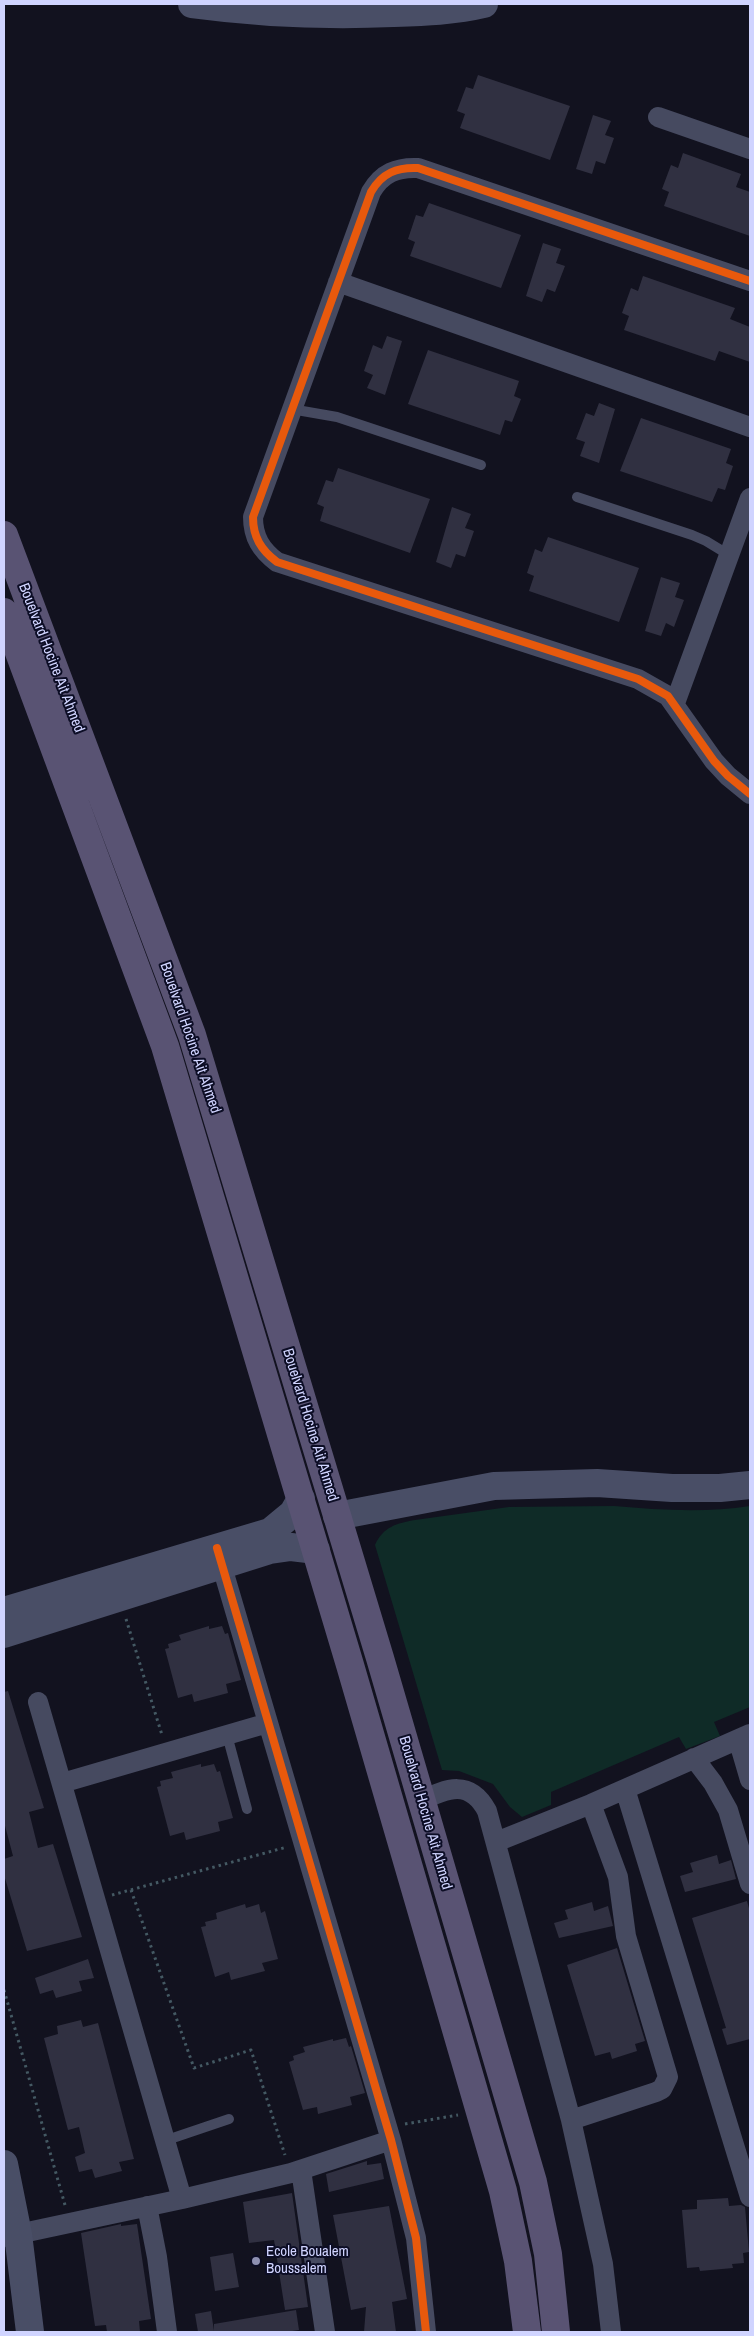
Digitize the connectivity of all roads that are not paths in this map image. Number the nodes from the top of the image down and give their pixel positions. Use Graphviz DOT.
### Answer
graph roads {
  1 [pos="192,4"];
  2 [pos="484,4"];
  3 [pos="658,117"];
  4 [pos="750,150"];
  5 [pos="750,281"];
  6 [pos="338,282"];
  7 [pos="291,409"];
  8 [pos="750,427"];
  9 [pos="482,465"];
  10 [pos="577,497"];
  11 [pos="750,498"];
  12 [pos="4,535"];
  13 [pos="729,555"];
  14 [pos="4,612"];
  15 [pos="675,703"];
  16 [pos="750,794"];
  17 [pos="750,1485"];
  18 [pos="301,1500"];
  19 [pos="337,1516"];
  20 [pos="316,1550"];
  21 [pos="219,1557"];
  22 [pos="4,1611"];
  23 [pos="4,1634"];
  24 [pos="38,1702"];
  25 [pos="268,1723"];
  26 [pos="227,1735"];
  27 [pos="744,1737"];
  28 [pos="694,1758"];
  29 [pos="750,1780"];
  30 [pos="62,1783"];
  31 [pos="625,1789"];
  32 [pos="421,1801"];
  33 [pos="591,1804"];
  34 [pos="247,1808"];
  35 [pos="496,1842"];
  36 [pos="750,1884"];
  37 [pos="229,2119"];
  38 [pos="571,2120"];
  39 [pos="389,2134"];
  40 [pos="164,2141"];
  41 [pos="4,2164"];
  42 [pos="296,2171"];
  43 [pos="750,2197"];
  44 [pos="182,2200"];
  45 [pos="147,2206"];
  46 [pos="11,2235"];
  47 [pos="30,2332"];
  48 [pos="167,2332"];
  49 [pos="325,2332"];
  50 [pos="426,2332"];
  51 [pos="527,2332"];
  52 [pos="556,2332"];
  53 [pos="611,2332"];
  1 -- 2 [label="street"];
  3 -- 4 [label="street"];
  5 -- 6 [label="street"];
  6 -- 7 [label="street"];
  6 -- 8 [label="street"];
  7 -- 9 [label="lane"];
  7 -- 15 [label="street"];
  10 -- 13 [label="lane"];
  11 -- 13 [label="street"];
  12 -- 19 [label="main road, Bouelvard Hocine Ait Ahmed"];
  13 -- 15 [label="street"];
  14 -- 18 [label="main road"];
  15 -- 16 [label="street"];
  17 -- 19 [label="street"];
  18 -- 20 [label="main road"];
  18 -- 21 [label="street"];
  19 -- 32 [label="main road, Bouelvard Hocine Ait Ahmed"];
  20 -- 21 [label="street"];
  20 -- 51 [label="main road"];
  21 -- 22 [label="street"];
  21 -- 23 [label="street"];
  21 -- 25 [label="street"];
  24 -- 30 [label="street"];
  25 -- 26 [label="street"];
  25 -- 39 [label="street"];
  26 -- 30 [label="street"];
  26 -- 34 [label="lane"];
  27 -- 28 [label="street"];
  27 -- 29 [label="street"];
  28 -- 31 [label="street"];
  28 -- 36 [label="street"];
  30 -- 40 [label="street"];
  31 -- 33 [label="street"];
  31 -- 43 [label="street"];
  32 -- 35 [label="street"];
  32 -- 52 [label="main road, Bouelvard Hocine Ait Ahmed"];
  33 -- 35 [label="street"];
  33 -- 38 [label="street"];
  35 -- 38 [label="street"];
  37 -- 40 [label="lane"];
  38 -- 53 [label="street"];
  39 -- 42 [label="street"];
  39 -- 50 [label="street"];
  40 -- 44 [label="street"];
  41 -- 46 [label="street"];
  42 -- 44 [label="street"];
  42 -- 49 [label="street"];
  44 -- 45 [label="street"];
  45 -- 46 [label="street"];
  45 -- 48 [label="street"];
  46 -- 47 [label="street"];
}
